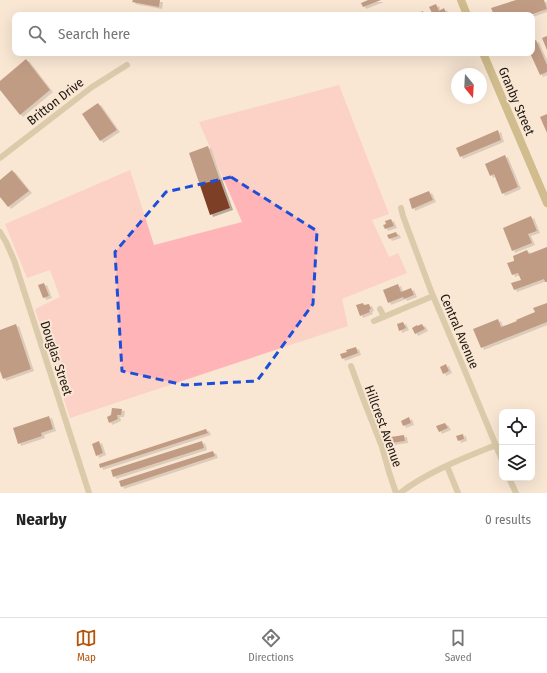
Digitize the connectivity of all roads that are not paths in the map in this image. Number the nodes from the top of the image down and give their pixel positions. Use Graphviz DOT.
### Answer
graph roads {
  1 [pos="461,0"];
  2 [pos="466,12"];
  3 [pos="484,56"];
  4 [pos="127,65"];
  5 [pos="0,158"];
  6 [pos="547,203"];
  7 [pos="401,208"];
  8 [pos="0,232"];
  9 [pos="433,296"];
  10 [pos="380,309"];
  11 [pos="384,317"];
  12 [pos="374,321"];
  13 [pos="351,366"];
  14 [pos="496,445"];
  15 [pos="499,452"];
  16 [pos="447,466"];
  17 [pos="510,481"];
  18 [pos="89,493"];
  19 [pos="396,493"];
  20 [pos="400,493"];
  21 [pos="458,493"];
  22 [pos="516,493"];
  1 -- 2 [label="main road"];
  3 -- 6 [label="main road, Granby Street"];
  4 -- 5 [label="street, Britton Drive"];
  7 -- 9 [label="street, Central Avenue"];
  8 -- 18 [label="street, Douglas Street"];
  9 -- 11 [label="street"];
  9 -- 14 [label="street, Central Avenue"];
  10 -- 11 [label="street"];
  11 -- 12 [label="street"];
  13 -- 19 [label="street, Hillcrest Avenue"];
  14 -- 15 [label="street, Central Avenue"];
  14 -- 16 [label="street"];
  16 -- 20 [label="street"];
  16 -- 21 [label="street"];
  17 -- 22 [label="street"];
}
